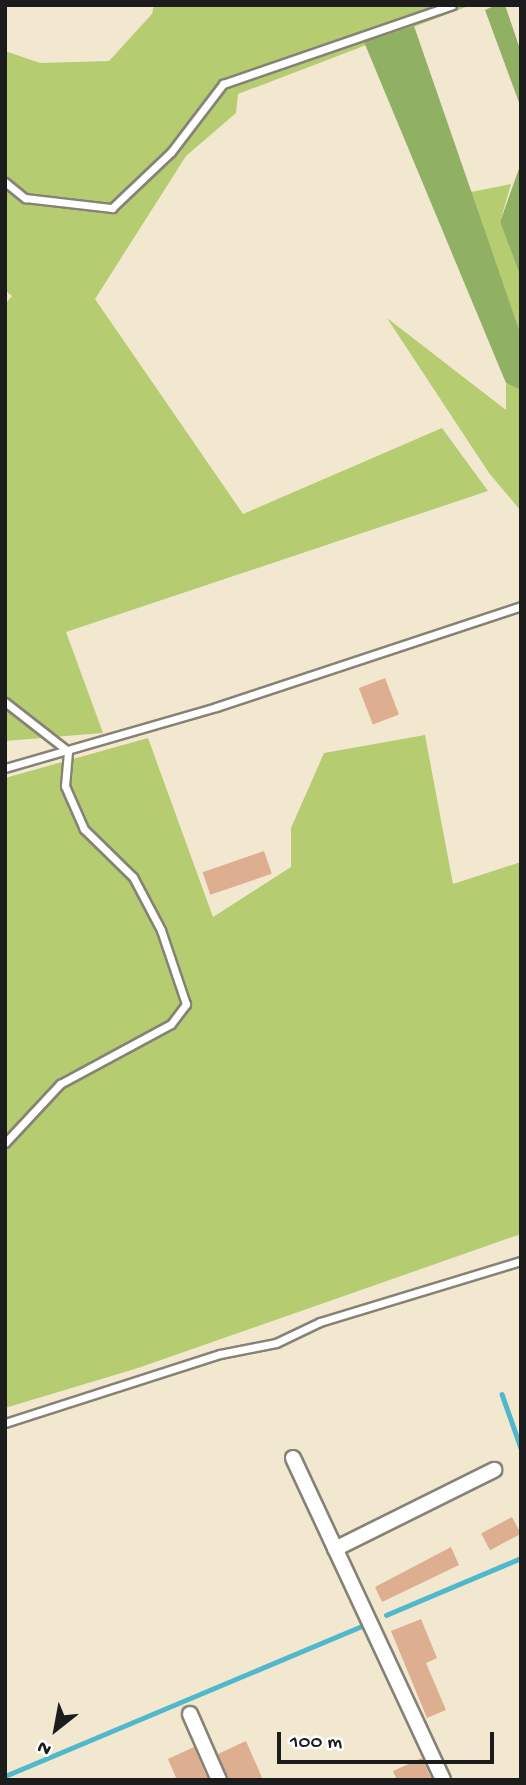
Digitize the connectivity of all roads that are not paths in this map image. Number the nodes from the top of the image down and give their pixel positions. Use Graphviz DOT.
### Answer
graph roads {
  1 [pos="452,5"];
  2 [pos="5,181"];
  3 [pos="521,606"];
  4 [pos="5,702"];
  5 [pos="68,751"];
  6 [pos="5,768"];
  7 [pos="5,1143"];
  8 [pos="521,1261"];
  9 [pos="5,1423"];
  10 [pos="293,1458"];
  11 [pos="494,1471"];
  12 [pos="335,1549"];
  13 [pos="190,1714"];
  14 [pos="219,1780"];
  15 [pos="443,1780"];
  1 -- 2 [label="lane"];
  3 -- 5 [label="lane"];
  4 -- 5 [label="lane"];
  5 -- 6 [label="lane"];
  5 -- 7 [label="lane"];
  8 -- 9 [label="lane"];
  10 -- 12 [label="street"];
  11 -- 12 [label="street"];
  12 -- 15 [label="street"];
  13 -- 14 [label="street"];
}
